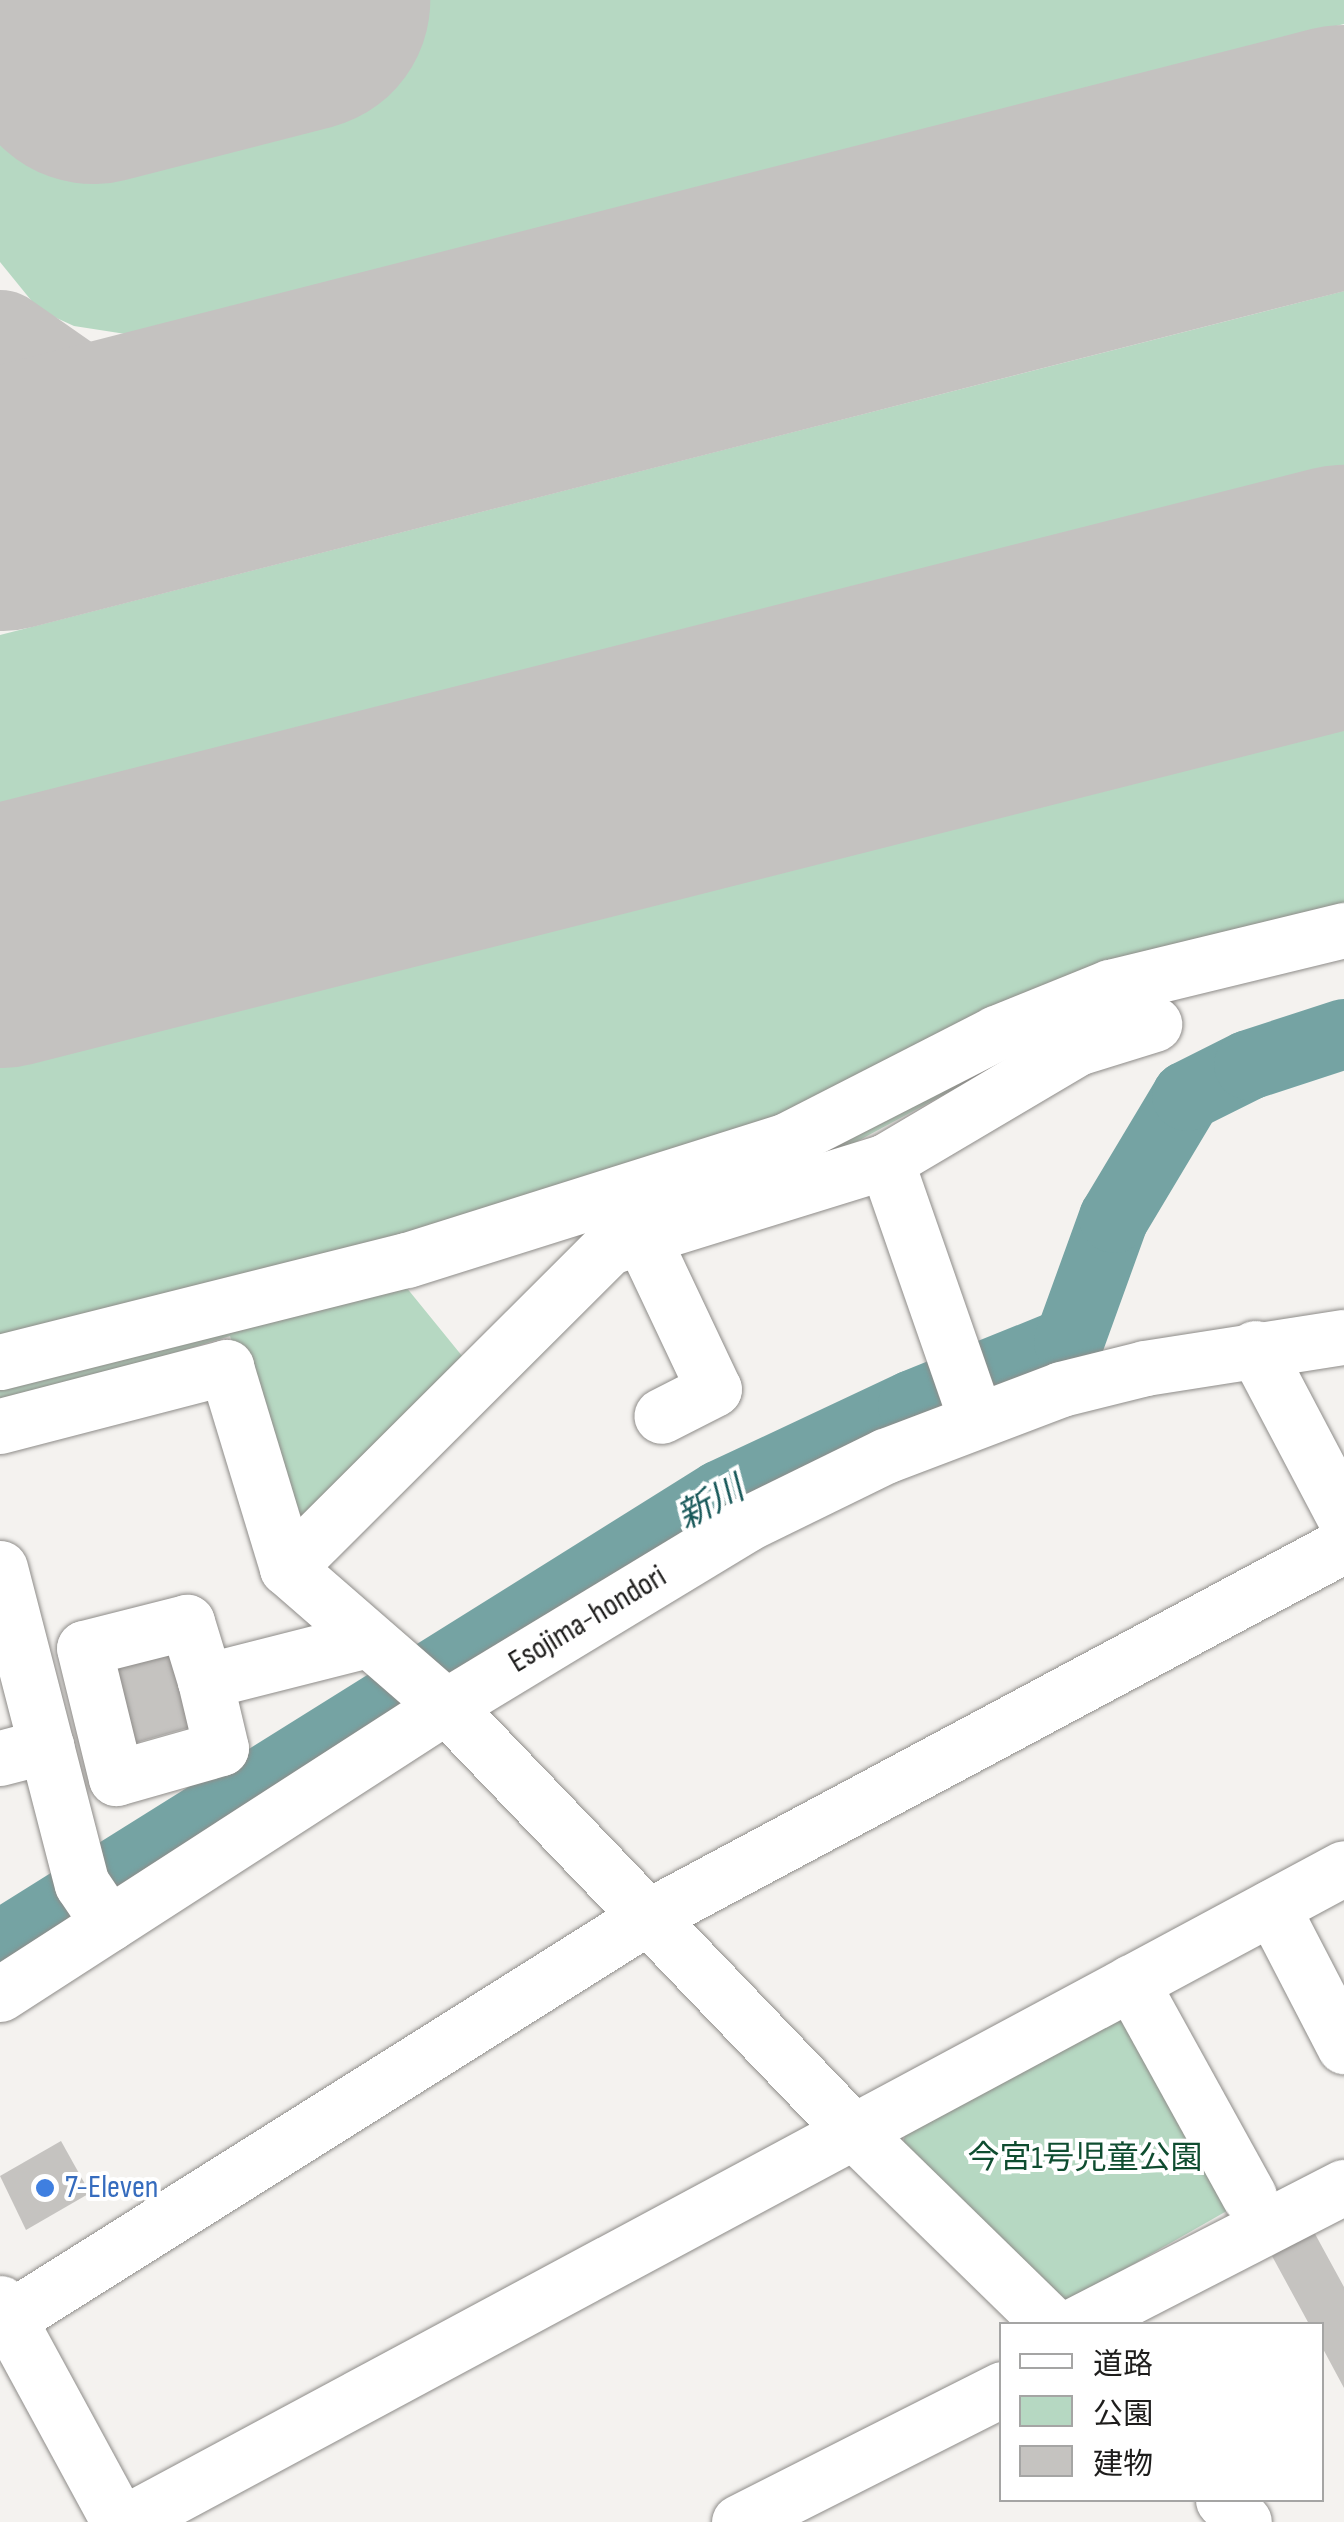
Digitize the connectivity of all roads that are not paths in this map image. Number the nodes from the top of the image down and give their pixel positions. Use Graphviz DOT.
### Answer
graph roads {
  1 [pos="1344,930"];
  2 [pos="1154,1024"];
  3 [pos="886,1161"];
  4 [pos="642,1237"];
  5 [pos="1344,1336"];
  6 [pos="1256,1348"];
  7 [pos="0,1362"];
  8 [pos="661,1416"];
  9 [pos="976,1419"];
  10 [pos="0,1426"];
  11 [pos="1344,1517"];
  12 [pos="1344,1545"];
  13 [pos="0,1568"];
  14 [pos="286,1568"];
  15 [pos="367,1640"];
  16 [pos="205,1681"];
  17 [pos="446,1706"];
  18 [pos="23,1752"];
  19 [pos="1344,1868"];
  20 [pos="1272,1907"];
  21 [pos="649,1916"];
  22 [pos="109,1924"];
  23 [pos="1131,1982"];
  24 [pos="0,1994"];
  25 [pos="1344,2046"];
  26 [pos="852,2130"];
  27 [pos="1344,2187"];
  28 [pos="1249,2196"];
  29 [pos="3,2315"];
  30 [pos="1049,2322"];
  31 [pos="1081,2322"];
  32 [pos="999,2390"];
  33 [pos="1224,2502"];
  34 [pos="122,2522"];
  35 [pos="739,2522"];
  36 [pos="1244,2522"];
  1 -- 7 [label="street"];
  2 -- 3 [label="street"];
  3 -- 4 [label="street"];
  3 -- 9 [label="street"];
  4 -- 8 [label="street"];
  4 -- 14 [label="street"];
  5 -- 6 [label="street, Esojima-hondori"];
  6 -- 9 [label="street, Esojima-hondori"];
  6 -- 11 [label="street"];
  9 -- 17 [label="street, Esojima-hondori"];
  10 -- 14 [label="street"];
  12 -- 21 [label="street"];
  13 -- 18 [label="street"];
  14 -- 15 [label="street"];
  15 -- 16 [label="street"];
  15 -- 17 [label="street"];
  17 -- 21 [label="street"];
  17 -- 22 [label="street, Esojima-hondori"];
  18 -- 22 [label="street"];
  19 -- 20 [label="street"];
  20 -- 23 [label="street"];
  20 -- 25 [label="street"];
  21 -- 26 [label="street"];
  21 -- 29 [label="street"];
  22 -- 24 [label="street, Esojima-hondori"];
  23 -- 26 [label="street"];
  23 -- 28 [label="street"];
  26 -- 30 [label="street"];
  26 -- 34 [label="street"];
  27 -- 31 [label="street"];
  29 -- 34 [label="street"];
  32 -- 35 [label="street"];
  33 -- 36 [label="street"];
}
